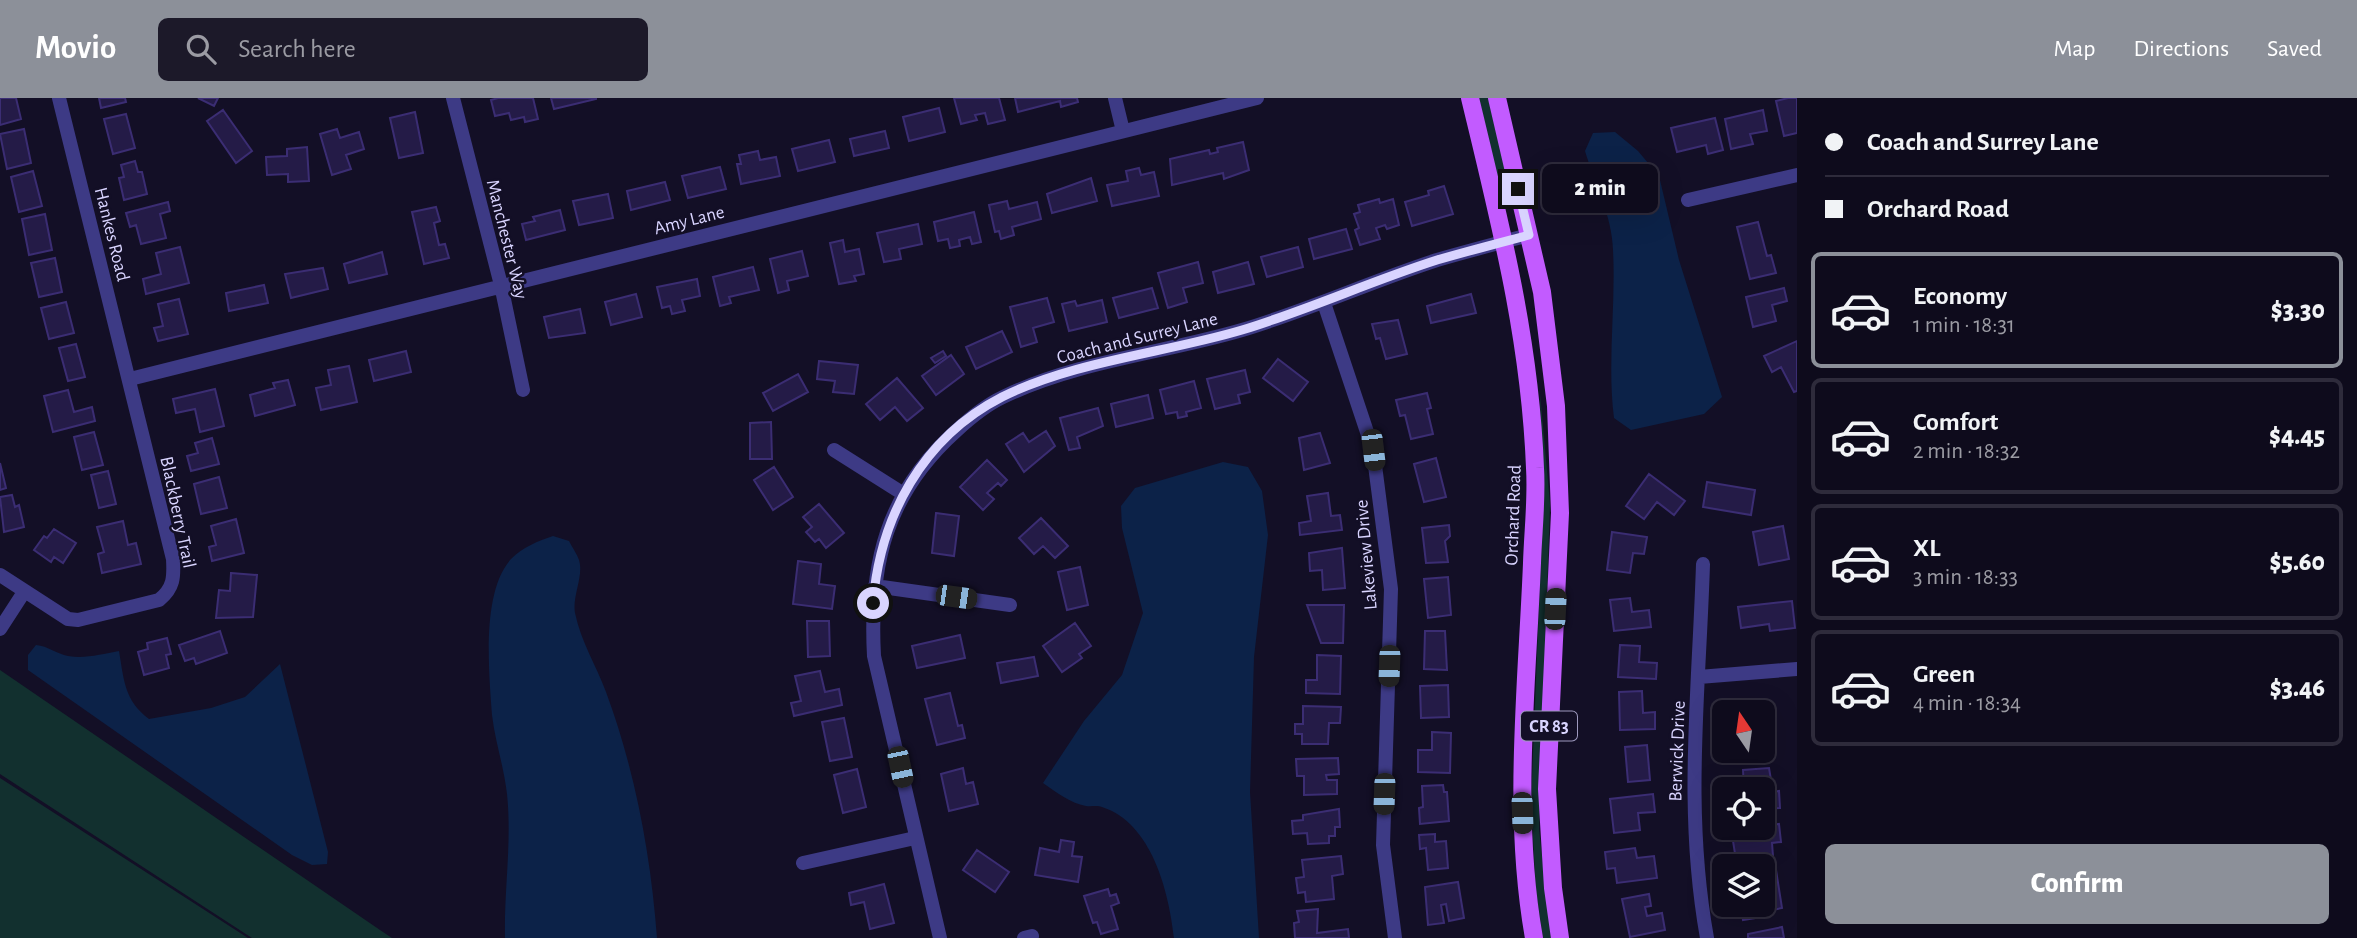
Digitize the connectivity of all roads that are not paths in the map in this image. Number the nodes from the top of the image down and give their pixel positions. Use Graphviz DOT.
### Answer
graph roads {
  1 [pos="60,98"];
  2 [pos="453,98"];
  3 [pos="1115,98"];
  4 [pos="1257,98"];
  5 [pos="1470,98"];
  6 [pos="1497,98"];
  7 [pos="1123,131"];
  8 [pos="1797,175"];
  9 [pos="1688,200"];
  10 [pos="1529,235"];
  11 [pos="1504,242"];
  12 [pos="501,285"];
  13 [pos="1324,303"];
  14 [pos="130,379"];
  15 [pos="523,390"];
  16 [pos="834,450"];
  17 [pos="902,493"];
  18 [pos="1703,565"];
  19 [pos="0,575"];
  20 [pos="875,586"];
  21 [pos="24,592"];
  22 [pos="1010,605"];
  23 [pos="0,629"];
  24 [pos="1797,669"];
  25 [pos="1699,677"];
  26 [pos="915,838"];
  27 [pos="803,863"];
  28 [pos="940,938"];
  29 [pos="1395,938"];
  30 [pos="1534,938"];
  31 [pos="1560,938"];
  32 [pos="1707,938"];
  1 -- 14 [label="street, Hankes Road"];
  2 -- 12 [label="street, Manchester Way"];
  3 -- 7 [label="street"];
  4 -- 7 [label="street, Amy Lane"];
  5 -- 11 [label="main road, Orchard Road / CR 83"];
  6 -- 10 [label="main road, CR 83"];
  7 -- 12 [label="street, Amy Lane"];
  8 -- 9 [label="street"];
  10 -- 11 [label="street, Coach and Surrey Lane"];
  10 -- 31 [label="main road, CR 83"];
  11 -- 13 [label="street, Coach and Surrey Lane"];
  11 -- 30 [label="main road, Orchard Road / CR 83"];
  12 -- 14 [label="street, Amy Lane"];
  12 -- 15 [label="street, Manchester Way"];
  13 -- 17 [label="street, Coach and Surrey Lane"];
  13 -- 29 [label="street, Lakeview Drive"];
  14 -- 21 [label="street, Blackberry Trail"];
  16 -- 17 [label="street"];
  17 -- 20 [label="street, Coach and Surrey Lane"];
  18 -- 25 [label="street, Berwick Drive"];
  19 -- 21 [label="street, Blackberry Trail"];
  20 -- 22 [label="street"];
  20 -- 26 [label="street, Coach and Surrey Lane"];
  21 -- 23 [label="street"];
  24 -- 25 [label="street"];
  25 -- 32 [label="street, Berwick Drive"];
  26 -- 27 [label="street"];
  26 -- 28 [label="street, Coach and Surrey Lane"];
}
